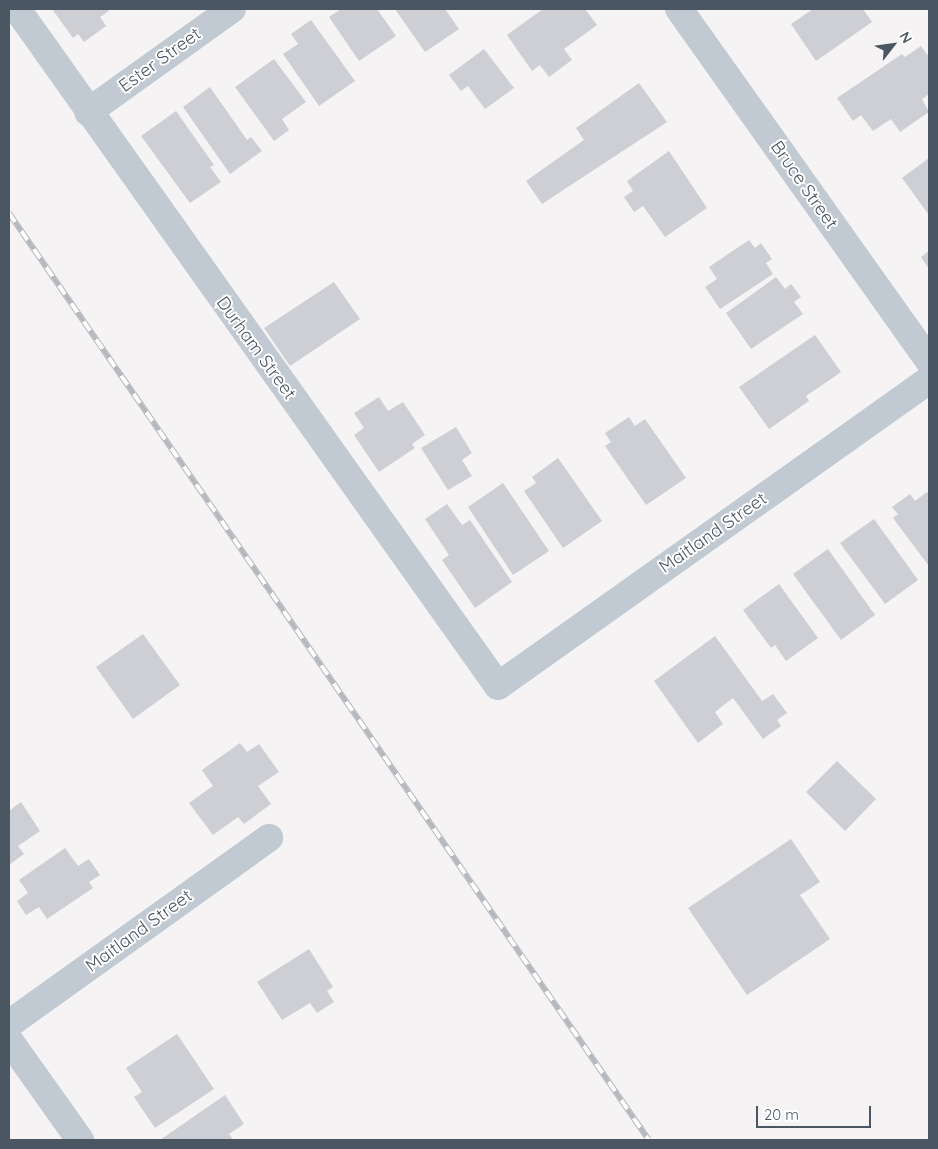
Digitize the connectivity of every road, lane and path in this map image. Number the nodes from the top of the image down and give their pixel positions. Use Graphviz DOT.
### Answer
graph roads {
  1 [pos="17,9"];
  2 [pos="232,9"];
  3 [pos="679,9"];
  4 [pos="88,112"];
  5 [pos="929,361"];
  6 [pos="929,380"];
  7 [pos="498,686"];
  8 [pos="269,838"];
  9 [pos="9,1024"];
  10 [pos="9,1040"];
  11 [pos="80,1140"];
  1 -- 4 [label="street, Durham Street"];
  2 -- 4 [label="street, Ester Street"];
  3 -- 5 [label="street, Bruce Street"];
  4 -- 7 [label="street, Durham Street"];
  6 -- 7 [label="street, Maitland Street"];
  8 -- 9 [label="street, Maitland Street"];
  10 -- 11 [label="street"];
}
